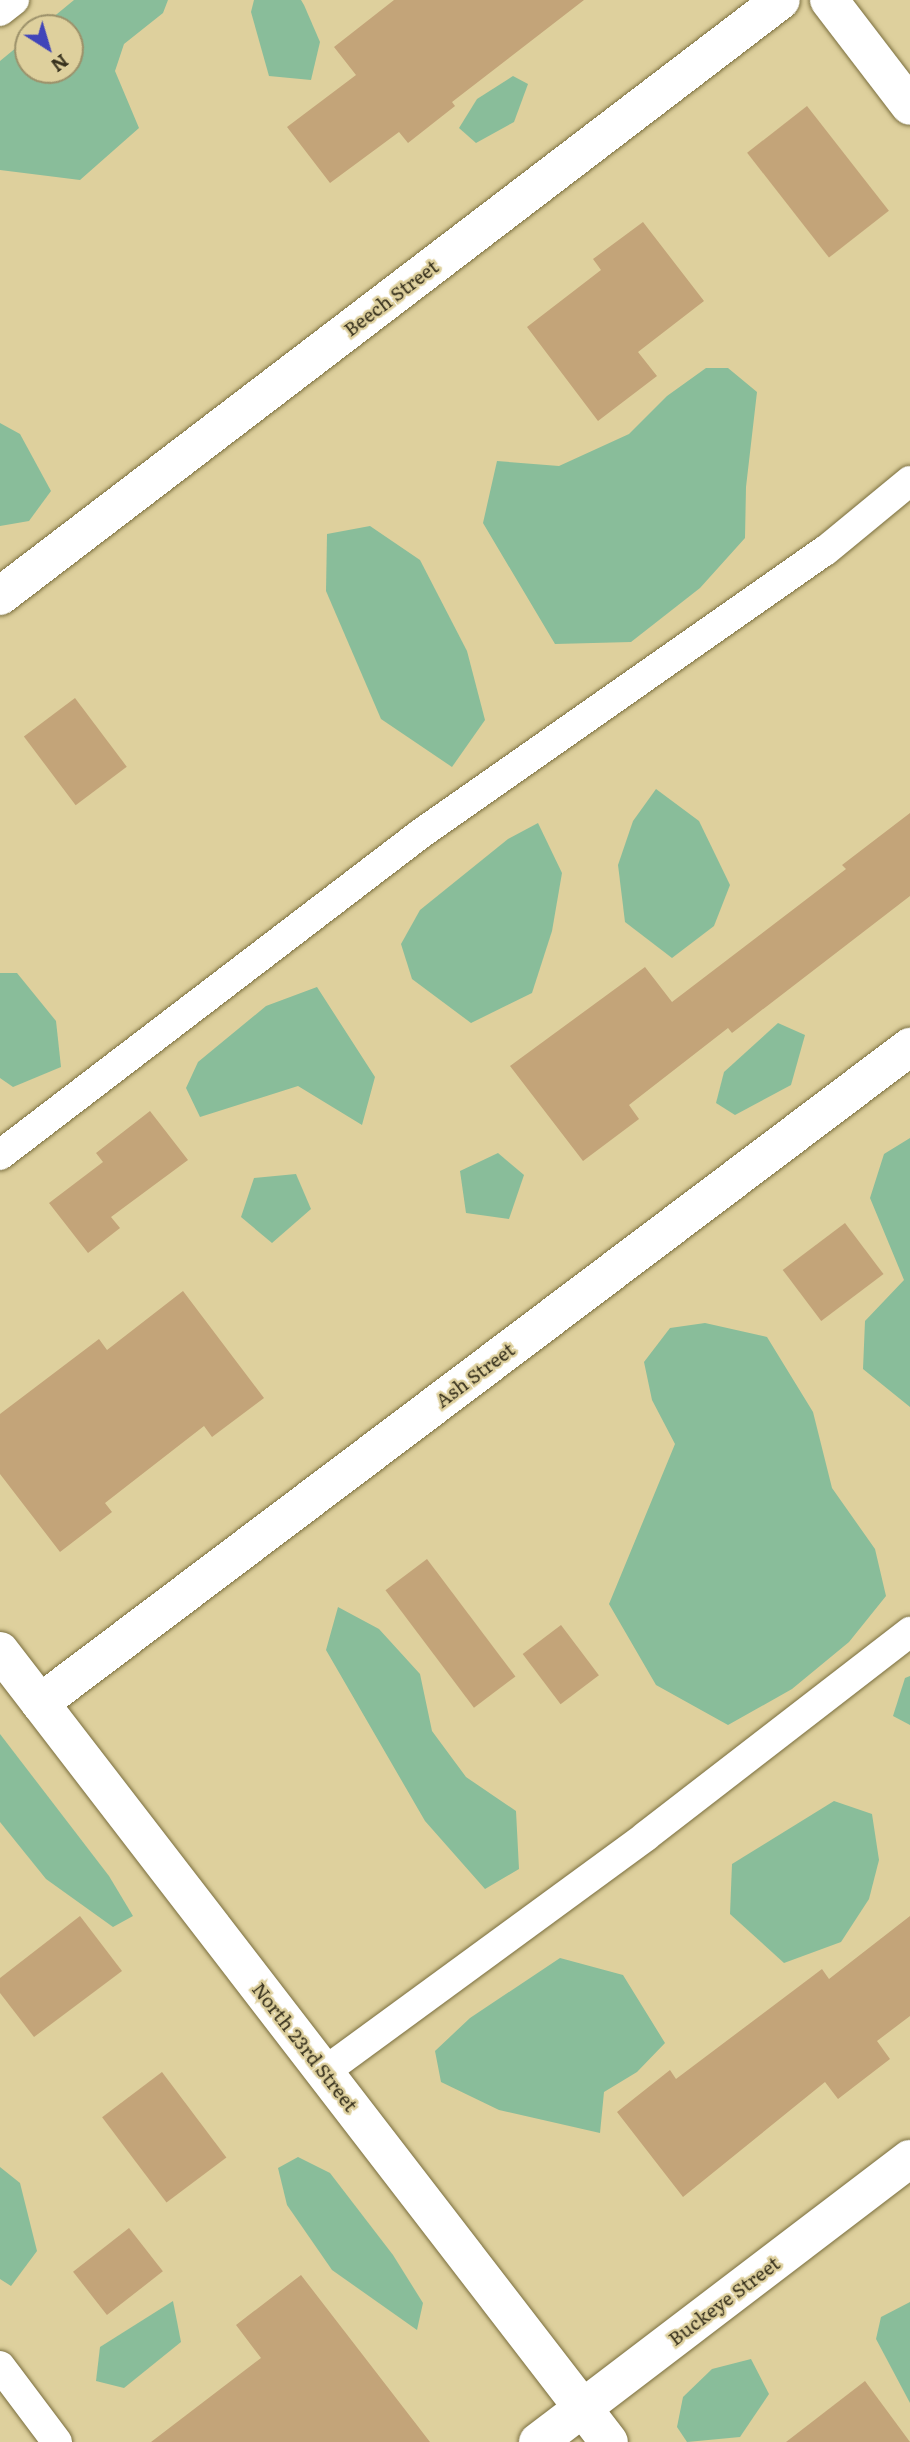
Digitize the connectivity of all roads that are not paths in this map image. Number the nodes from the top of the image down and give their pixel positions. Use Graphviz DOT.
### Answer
graph roads {
  1 [pos="14,0"];
  2 [pos="781,0"];
  3 [pos="829,0"];
  4 [pos="0,11"];
  5 [pos="910,106"];
  6 [pos="910,481"];
  7 [pos="0,596"];
  8 [pos="910,1047"];
  9 [pos="0,1155"];
  10 [pos="910,1632"];
  11 [pos="0,1651"];
  12 [pos="40,1703"];
  13 [pos="324,2072"];
  14 [pos="910,2159"];
  15 [pos="0,2366"];
  16 [pos="583,2408"];
  17 [pos="57,2442"];
  18 [pos="538,2442"];
  19 [pos="609,2442"];
  1 -- 4 [label="lane"];
  2 -- 7 [label="street, Beech Street"];
  3 -- 5 [label="street"];
  6 -- 9 [label="lane"];
  8 -- 12 [label="street, Ash Street"];
  10 -- 13 [label="lane"];
  11 -- 12 [label="street, North 23rd Street"];
  12 -- 13 [label="street, North 23rd Street"];
  13 -- 16 [label="street, North 23rd Street"];
  14 -- 16 [label="street, Buckeye Street"];
  15 -- 17 [label="lane"];
  16 -- 18 [label="street, Buckeye Street"];
  16 -- 19 [label="street, North 23rd Street"];
}
